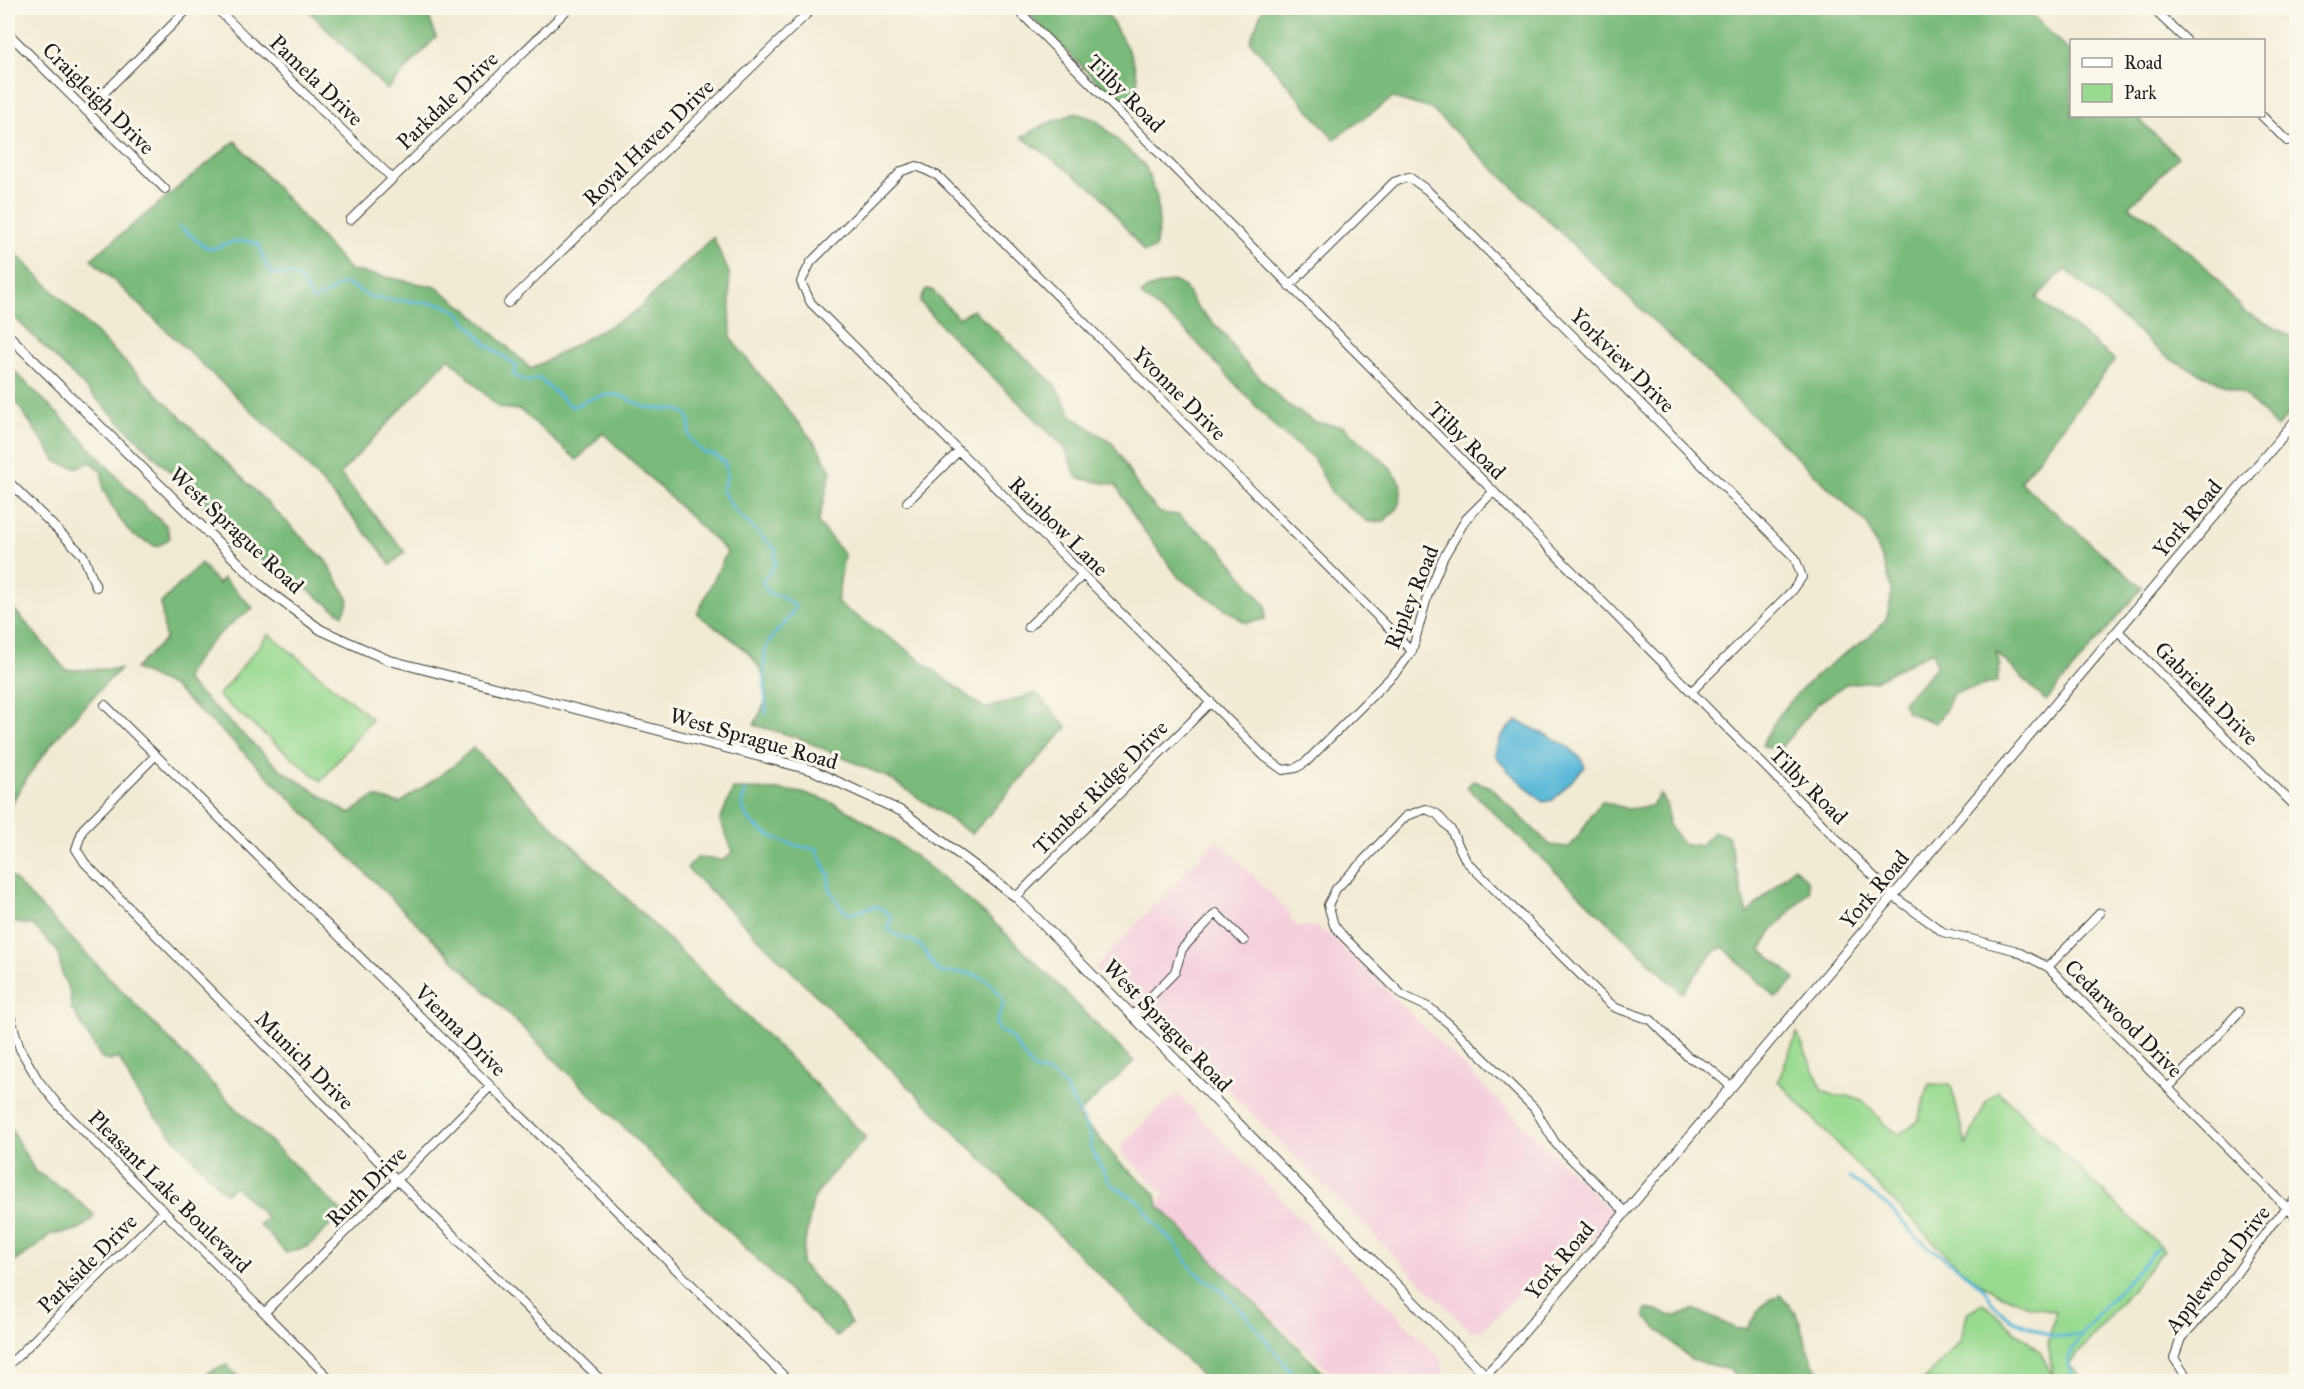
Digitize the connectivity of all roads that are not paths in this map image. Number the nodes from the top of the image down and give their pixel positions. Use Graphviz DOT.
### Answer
graph roads {
  1 [pos="189,8"];
  2 [pos="216,8"];
  3 [pos="569,8"];
  4 [pos="813,8"];
  5 [pos="1016,8"];
  6 [pos="2152,8"];
  7 [pos="8,33"];
  8 [pos="2185,39"];
  9 [pos="86,111"];
  10 [pos="2263,117"];
  11 [pos="2296,141"];
  12 [pos="392,178"];
  13 [pos="165,189"];
  14 [pos="350,220"];
  15 [pos="801,282"];
  16 [pos="1289,286"];
  17 [pos="508,303"];
  18 [pos="8,335"];
  19 [pos="2295,426"];
  20 [pos="959,451"];
  21 [pos="8,481"];
  22 [pos="1493,492"];
  23 [pos="907,502"];
  24 [pos="1083,575"];
  25 [pos="96,587"];
  26 [pos="1028,627"];
  27 [pos="2118,631"];
  28 [pos="1412,651"];
  29 [pos="1692,691"];
  30 [pos="1210,702"];
  31 [pos="105,705"];
  32 [pos="156,755"];
  33 [pos="1306,762"];
  34 [pos="2296,807"];
  35 [pos="1893,896"];
  36 [pos="1016,897"];
  37 [pos="2100,913"];
  38 [pos="1244,941"];
  39 [pos="2048,967"];
  40 [pos="8,1009"];
  41 [pos="2239,1012"];
  42 [pos="1132,1016"];
  43 [pos="491,1086"];
  44 [pos="1732,1087"];
  45 [pos="2169,1087"];
  46 [pos="397,1180"];
  47 [pos="2296,1199"];
  48 [pos="2287,1209"];
  49 [pos="164,1211"];
  50 [pos="1625,1212"];
  51 [pos="2296,1217"];
  52 [pos="265,1312"];
  53 [pos="8,1364"];
  54 [pos="1485,1379"];
  55 [pos="333,1382"];
  56 [pos="603,1382"];
  57 [pos="790,1382"];
  58 [pos="2190,1382"];
  1 -- 9 [label="street"];
  2 -- 12 [label="street, Pamela Drive"];
  3 -- 12 [label="street, Parkdale Drive"];
  4 -- 17 [label="street, Royal Haven Drive"];
  5 -- 16 [label="street, Tilby Road"];
  6 -- 8 [label="street"];
  7 -- 9 [label="street, Craigleigh Drive"];
  9 -- 13 [label="street, Craigleigh Drive"];
  10 -- 11 [label="street"];
  12 -- 14 [label="street, Parkdale Drive"];
  15 -- 20 [label="street, Rainbow Lane"];
  15 -- 28 [label="street, Yvonne Drive"];
  16 -- 22 [label="street, Tilby Road"];
  16 -- 29 [label="street, Yorkview Drive"];
  18 -- 36 [label="street, West Sprague Road"];
  19 -- 27 [label="street, York Road"];
  20 -- 23 [label="street"];
  20 -- 24 [label="street, Rainbow Lane"];
  21 -- 25 [label="street"];
  22 -- 28 [label="street, Ripley Road"];
  22 -- 29 [label="street, Tilby Road"];
  24 -- 26 [label="street"];
  24 -- 30 [label="street, Rainbow Lane"];
  27 -- 34 [label="street, Gabriella Drive"];
  27 -- 35 [label="street, York Road"];
  28 -- 33 [label="street, Ripley Road"];
  29 -- 35 [label="street, Tilby Road"];
  30 -- 33 [label="street, Rainbow Lane"];
  30 -- 36 [label="street, Timber Ridge Drive"];
  31 -- 32 [label="street, Vienna Drive"];
  32 -- 43 [label="street, Vienna Drive"];
  32 -- 46 [label="street, Munich Drive"];
  35 -- 39 [label="street, Cedarwood Drive"];
  35 -- 44 [label="street, York Road"];
  36 -- 42 [label="street, West Sprague Road"];
  37 -- 39 [label="street"];
  38 -- 42 [label="street"];
  39 -- 45 [label="street, Cedarwood Drive"];
  40 -- 49 [label="street, Pleasant Lake Boulevard"];
  41 -- 45 [label="street"];
  42 -- 54 [label="street, West Sprague Road"];
  43 -- 46 [label="street, Rurh Drive"];
  43 -- 57 [label="street, Vienna Drive"];
  44 -- 50 [label="street, York Road"];
  44 -- 50 [label="street"];
  45 -- 48 [label="street, Cedarwood Drive"];
  46 -- 52 [label="street, Rurh Drive"];
  46 -- 56 [label="street, Munich Drive"];
  47 -- 48 [label="street"];
  48 -- 51 [label="street, Cedarwood Drive"];
  48 -- 58 [label="street, Applewood Drive"];
  49 -- 52 [label="street, Pleasant Lake Boulevard"];
  49 -- 53 [label="street, Parkside Drive"];
  50 -- 54 [label="street, York Road"];
  52 -- 55 [label="street, Pleasant Lake Boulevard"];
}
